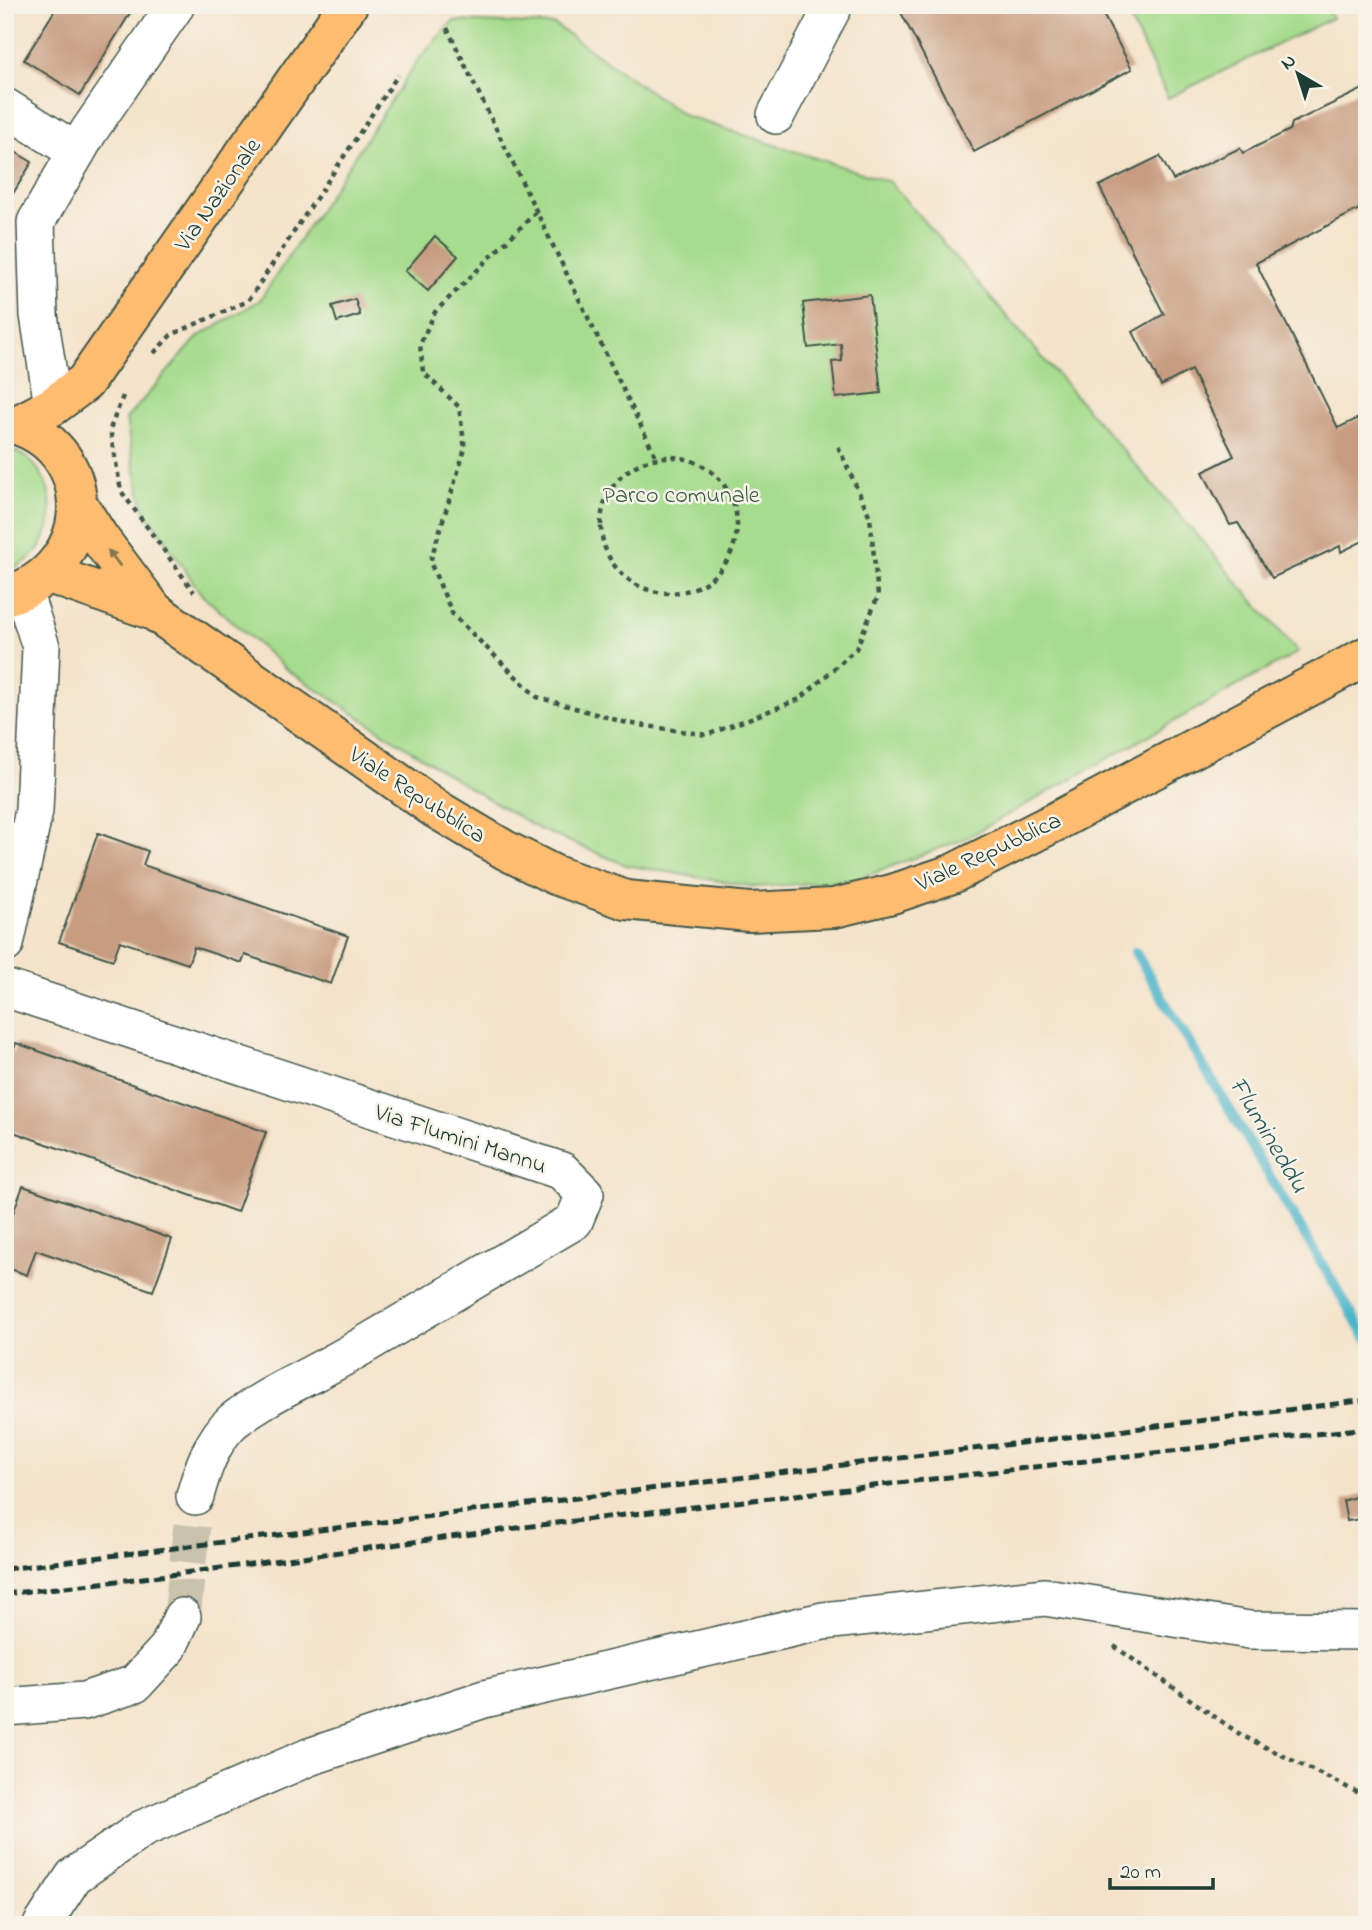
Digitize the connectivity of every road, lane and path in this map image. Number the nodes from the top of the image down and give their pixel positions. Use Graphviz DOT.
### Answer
graph roads {
  1 [pos="176,5"];
  2 [pos="834,5"];
  3 [pos="341,16"];
  4 [pos="447,28"];
  5 [pos="398,75"];
  6 [pos="5,107"];
  7 [pos="776,116"];
  8 [pos="77,152"];
  9 [pos="536,212"];
  10 [pos="146,361"];
  11 [pos="85,382"];
  12 [pos="125,391"];
  13 [pos="53,406"];
  14 [pos="12,423"];
  15 [pos="837,444"];
  16 [pos="656,457"];
  17 [pos="63,460"];
  18 [pos="77,503"];
  19 [pos="26,587"];
  20 [pos="201,600"];
  21 [pos="154,611"];
  22 [pos="1367,656"];
  23 [pos="5,944"];
  24 [pos="5,988"];
  25 [pos="195,1496"];
  26 [pos="182,1617"];
  27 [pos="1367,1631"];
  28 [pos="1110,1643"];
  29 [pos="5,1707"];
  30 [pos="1367,1797"];
  31 [pos="42,1925"];
  1 -- 8 [label="street"];
  2 -- 7 [label="street"];
  3 -- 11 [label="main road, Via Nazionale"];
  4 -- 9 [label="path"];
  5 -- 10 [label="path"];
  6 -- 8 [label="street"];
  8 -- 13 [label="street"];
  9 -- 15 [label="path"];
  9 -- 16 [label="path"];
  11 -- 13 [label="main road, Via Nazionale"];
  11 -- 17 [label="main road, Via Nazionale"];
  12 -- 20 [label="path"];
  13 -- 14 [label="main road, Via Nazionale"];
  14 -- 17 [label="main road"];
  16 -- 16 [label="path"];
  17 -- 18 [label="main road"];
  18 -- 19 [label="main road"];
  21 -- 18 [label="main road, Viale Repubblica, one-way"];
  19 -- 21 [label="main road, Viale Repubblica"];
  19 -- 23 [label="street"];
  21 -- 22 [label="main road, Viale Repubblica"];
  24 -- 25 [label="street, Via Flumini Mannu"];
  26 -- 29 [label="street"];
  27 -- 31 [label="street"];
  28 -- 30 [label="path"];
}
